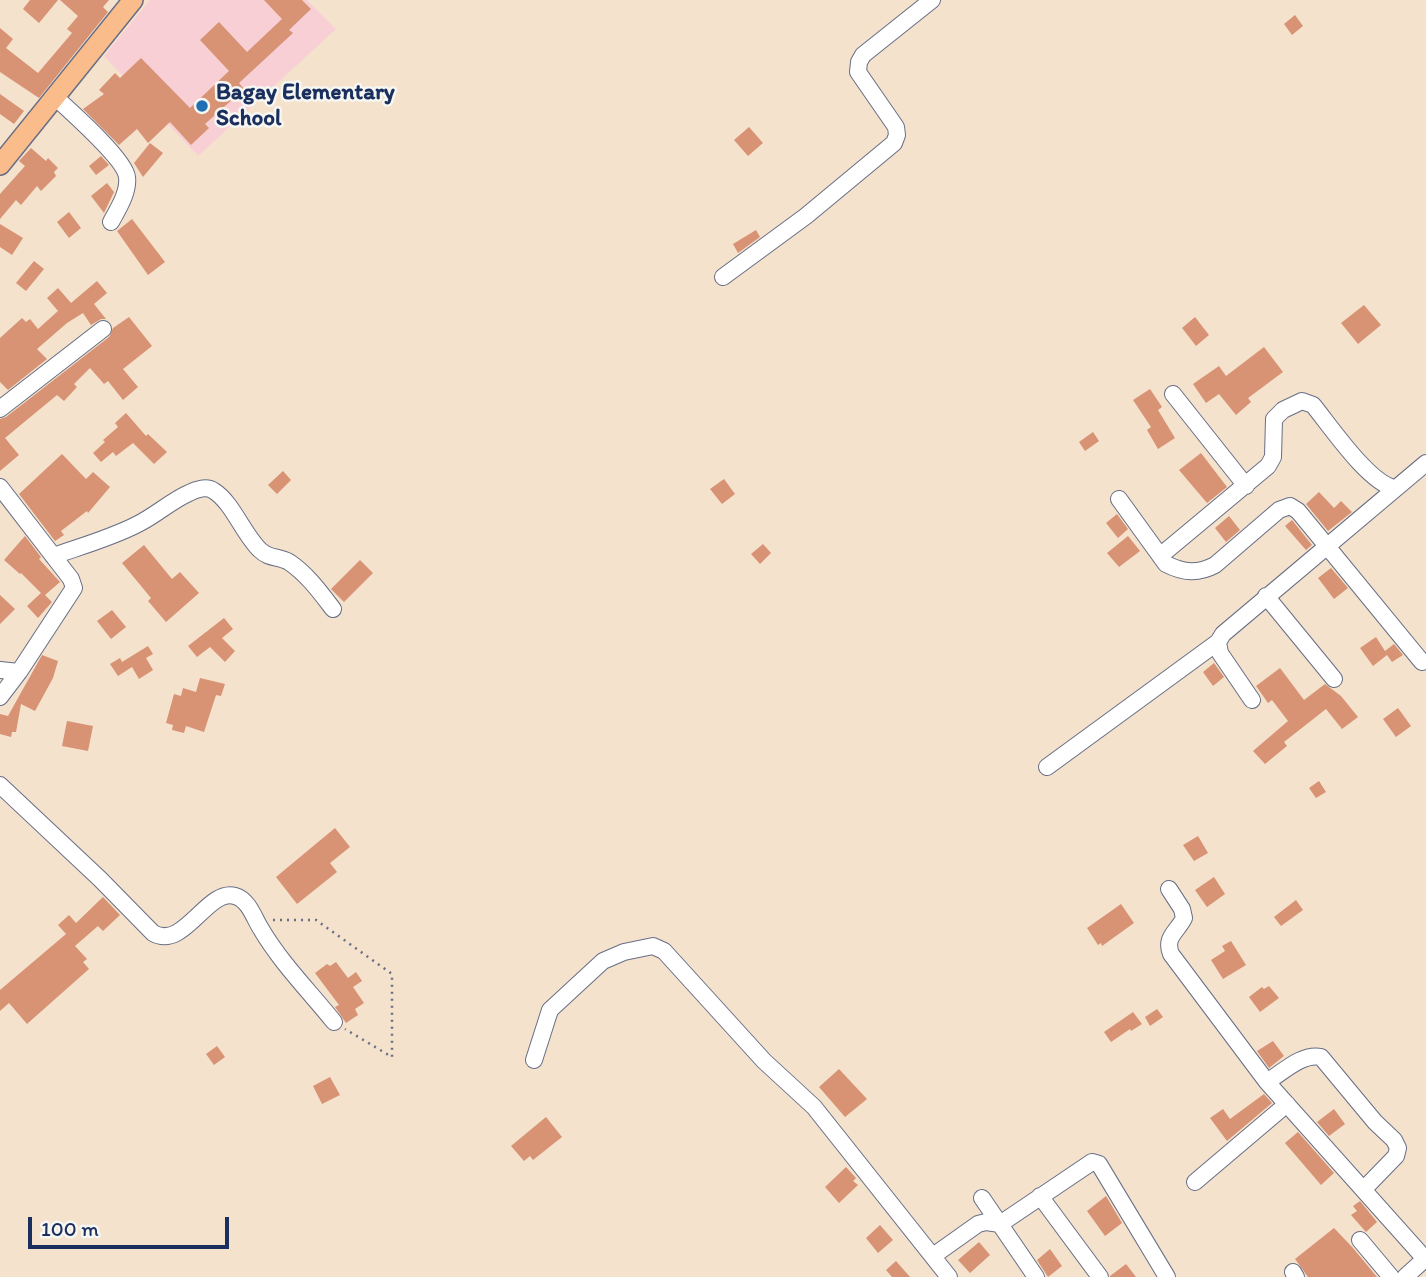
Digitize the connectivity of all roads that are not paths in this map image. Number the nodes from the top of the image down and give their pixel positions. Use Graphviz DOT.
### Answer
graph roads {
  1 [pos="133,0"];
  2 [pos="932,0"];
  3 [pos="55,97"];
  4 [pos="0,165"];
  5 [pos="111,222"];
  6 [pos="723,277"];
  7 [pos="103,329"];
  8 [pos="1173,394"];
  9 [pos="0,409"];
  10 [pos="1426,463"];
  11 [pos="1246,486"];
  12 [pos="0,487"];
  13 [pos="1394,488"];
  14 [pos="1119,499"];
  15 [pos="1326,545"];
  16 [pos="53,556"];
  17 [pos="1160,556"];
  18 [pos="1266,597"];
  19 [pos="333,609"];
  20 [pos="1218,642"];
  21 [pos="1422,662"];
  22 [pos="0,670"];
  23 [pos="19,672"];
  24 [pos="1334,680"];
  25 [pos="0,697"];
  26 [pos="1252,700"];
  27 [pos="1047,766"];
  28 [pos="0,785"];
  29 [pos="1168,889"];
  30 [pos="334,1023"];
  31 [pos="534,1060"];
  32 [pos="1267,1082"];
  33 [pos="1287,1104"];
  34 [pos="1195,1182"];
  35 [pos="1364,1189"];
  36 [pos="1040,1196"];
  37 [pos="982,1198"];
  38 [pos="1000,1224"];
  39 [pos="1360,1240"];
  40 [pos="933,1256"];
  41 [pos="1425,1259"];
  42 [pos="949,1277"];
  43 [pos="1036,1277"];
  44 [pos="1100,1277"];
  45 [pos="1167,1277"];
  46 [pos="1391,1277"];
  47 [pos="1405,1277"];
  1 -- 3 [label="main road"];
  2 -- 6 [label="street"];
  3 -- 4 [label="main road"];
  3 -- 5 [label="street"];
  7 -- 9 [label="street"];
  8 -- 11 [label="street"];
  10 -- 13 [label="street"];
  11 -- 13 [label="street"];
  11 -- 17 [label="street"];
  12 -- 16 [label="street"];
  13 -- 15 [label="street"];
  14 -- 17 [label="street"];
  15 -- 17 [label="street"];
  15 -- 18 [label="street"];
  15 -- 21 [label="street"];
  16 -- 19 [label="street"];
  16 -- 23 [label="street"];
  18 -- 20 [label="street"];
  18 -- 24 [label="street"];
  20 -- 26 [label="street"];
  20 -- 27 [label="street"];
  22 -- 23 [label="street"];
  23 -- 25 [label="street"];
  28 -- 30 [label="street"];
  29 -- 32 [label="street"];
  31 -- 40 [label="street"];
  32 -- 33 [label="street"];
  32 -- 35 [label="street"];
  33 -- 34 [label="street"];
  33 -- 35 [label="street"];
  35 -- 41 [label="street"];
  36 -- 38 [label="street"];
  36 -- 44 [label="street"];
  36 -- 45 [label="street"];
  37 -- 38 [label="street"];
  38 -- 40 [label="street"];
  38 -- 43 [label="street"];
  39 -- 46 [label="street"];
  40 -- 42 [label="street"];
  41 -- 47 [label="street"];
}
